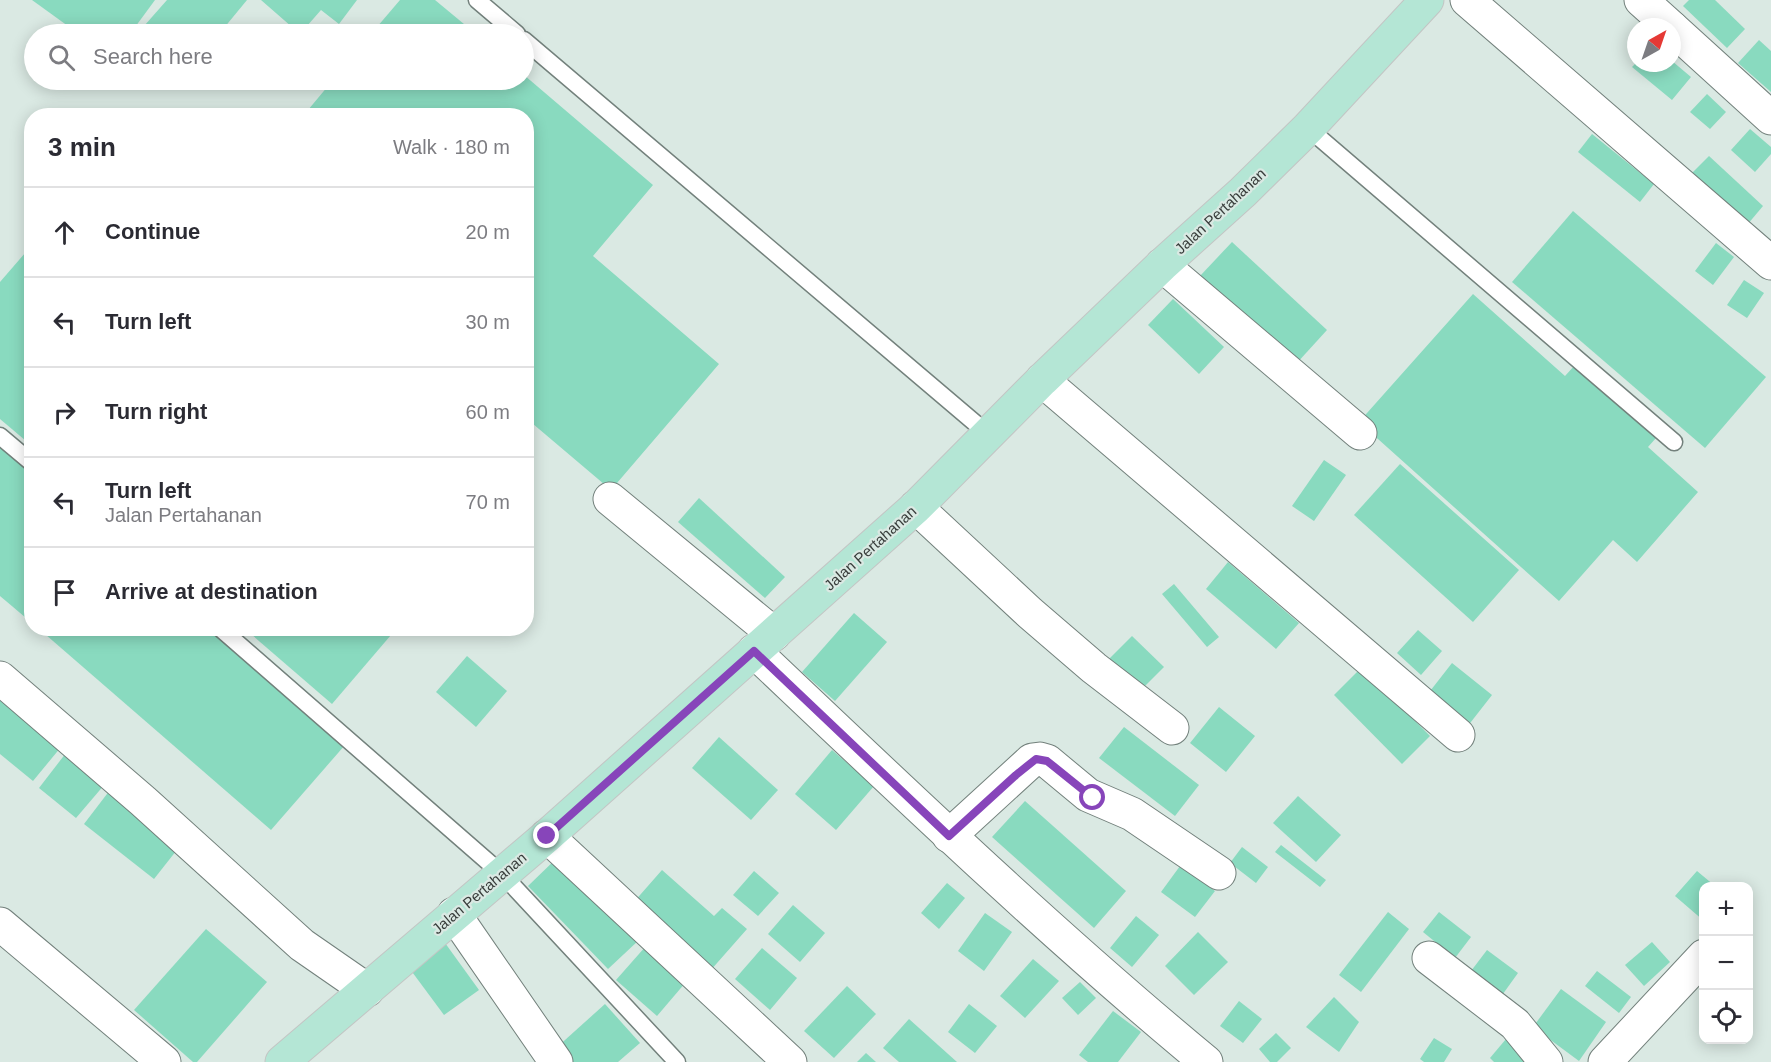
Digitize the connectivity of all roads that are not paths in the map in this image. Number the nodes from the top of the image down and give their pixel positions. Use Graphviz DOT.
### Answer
graph roads {
  1 [pos="477,0"];
  2 [pos="1426,0"];
  3 [pos="1467,0"];
  4 [pos="1641,0"];
  5 [pos="1660,18"];
  6 [pos="505,24"];
  7 [pos="1681,37"];
  8 [pos="534,48"];
  9 [pos="1771,118"];
  10 [pos="1308,128"];
  11 [pos="1771,263"];
  12 [pos="1162,265"];
  13 [pos="1042,381"];
  14 [pos="1360,433"];
  15 [pos="988,434"];
  16 [pos="0,436"];
  17 [pos="1674,442"];
  18 [pos="24,456"];
  19 [pos="610,499"];
  20 [pos="916,507"];
  21 [pos="229,636"];
  22 [pos="764,642"];
  23 [pos="0,678"];
  24 [pos="1172,728"];
  25 [pos="1458,735"];
  26 [pos="547,836"];
  27 [pos="949,836"];
  28 [pos="1219,873"];
  29 [pos="502,874"];
  30 [pos="454,914"];
  31 [pos="0,924"];
  32 [pos="1429,958"];
  33 [pos="1699,961"];
  34 [pos="367,990"];
  35 [pos="164,1062"];
  36 [pos="282,1062"];
  37 [pos="556,1062"];
  38 [pos="677,1062"];
  39 [pos="790,1062"];
  40 [pos="1206,1062"];
  41 [pos="1546,1062"];
  42 [pos="1605,1062"];
  1 -- 6 [label="lane"];
  2 -- 10 [label="main road, Jalan Pertahanan"];
  3 -- 11 [label="street"];
  4 -- 5 [label="street"];
  7 -- 9 [label="street"];
  8 -- 15 [label="lane"];
  10 -- 12 [label="main road, Jalan Pertahanan"];
  10 -- 17 [label="lane"];
  12 -- 13 [label="main road, Jalan Pertahanan"];
  12 -- 14 [label="street"];
  13 -- 15 [label="main road, Jalan Pertahanan"];
  13 -- 25 [label="street"];
  15 -- 20 [label="main road, Jalan Pertahanan"];
  16 -- 18 [label="lane"];
  19 -- 22 [label="street"];
  20 -- 22 [label="main road, Jalan Pertahanan"];
  20 -- 24 [label="street"];
  21 -- 29 [label="lane"];
  22 -- 26 [label="main road, Jalan Pertahanan"];
  22 -- 27 [label="street"];
  23 -- 34 [label="street"];
  26 -- 29 [label="main road, Jalan Pertahanan"];
  26 -- 39 [label="street"];
  27 -- 28 [label="street"];
  27 -- 40 [label="street"];
  29 -- 30 [label="main road, Jalan Pertahanan"];
  29 -- 38 [label="lane"];
  30 -- 34 [label="main road, Jalan Pertahanan"];
  30 -- 37 [label="street"];
  31 -- 35 [label="street"];
  32 -- 41 [label="street"];
  33 -- 42 [label="street"];
  34 -- 36 [label="main road, Jalan Pertahanan"];
}
